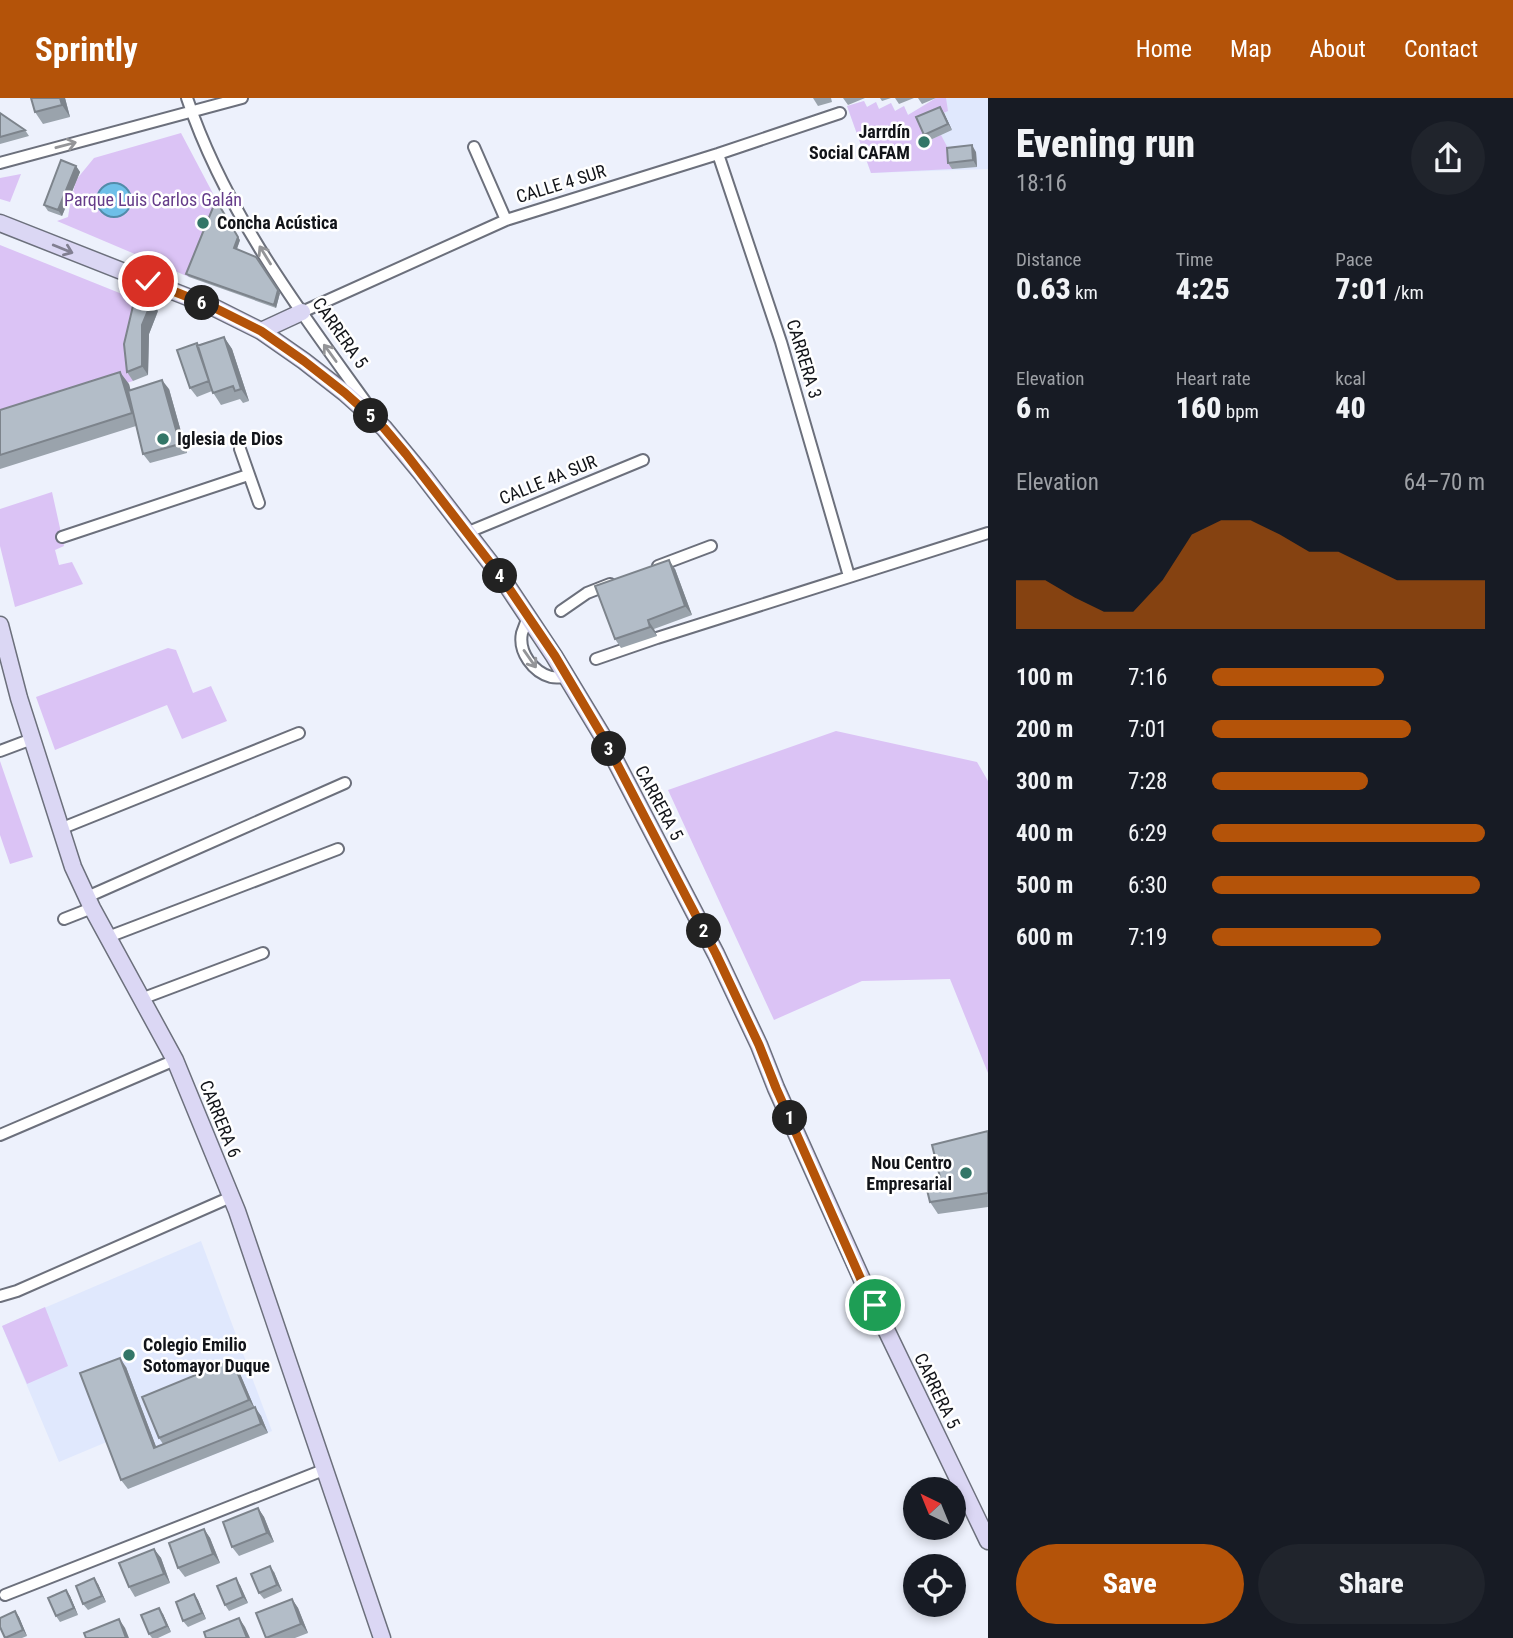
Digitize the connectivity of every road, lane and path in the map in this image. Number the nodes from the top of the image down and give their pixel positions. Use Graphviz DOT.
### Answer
graph roads {
  1 [pos="187,98"];
  2 [pos="242,98"];
  3 [pos="191,111"];
  4 [pos="840,113"];
  5 [pos="474,147"];
  6 [pos="718,154"];
  7 [pos="0,163"];
  8 [pos="506,220"];
  9 [pos="0,223"];
  10 [pos="302,312"];
  11 [pos="261,331"];
  12 [pos="384,428"];
  13 [pos="240,449"];
  14 [pos="643,460"];
  15 [pos="248,475"];
  16 [pos="259,503"];
  17 [pos="467,533"];
  18 [pos="988,533"];
  19 [pos="62,537"];
  20 [pos="711,547"];
  21 [pos="649,570"];
  22 [pos="849,576"];
  23 [pos="624,579"];
  24 [pos="561,611"];
  25 [pos="528,617"];
  26 [pos="0,625"];
  27 [pos="596,659"];
  28 [pos="568,677"];
  29 [pos="299,733"];
  30 [pos="32,739"];
  31 [pos="0,751"];
  32 [pos="345,783"];
  33 [pos="60,829"];
  34 [pos="338,849"];
  35 [pos="89,903"];
  36 [pos="64,919"];
  37 [pos="108,937"];
  38 [pos="263,953"];
  39 [pos="141,999"];
  40 [pos="175,1060"];
  41 [pos="0,1135"];
  42 [pos="230,1197"];
  43 [pos="0,1296"];
  44 [pos="326,1469"];
  45 [pos="988,1541"];
  46 [pos="5,1595"];
  47 [pos="382,1638"];
  1 -- 3 [label="street, CARRERA 5"];
  2 -- 3 [label="street"];
  7 -- 3 [label="street, one-way"];
  10 -- 3 [label="street, CARRERA 5, one-way"];
  4 -- 6 [label="street, CALLE 4 SUR"];
  5 -- 8 [label="street"];
  6 -- 8 [label="street, CALLE 4 SUR"];
  6 -- 22 [label="street, CARRERA 3"];
  8 -- 10 [label="street, CALLE 4 SUR"];
  9 -- 11 [label="main road, one-way"];
  10 -- 11 [label="main road"];
  12 -- 10 [label="street, CARRERA 5, one-way"];
  11 -- 12 [label="main road"];
  12 -- 17 [label="main road, CARRERA 5"];
  13 -- 15 [label="street"];
  14 -- 17 [label="street, CALLE 4A SUR"];
  15 -- 16 [label="street"];
  15 -- 19 [label="street"];
  17 -- 25 [label="main road, CARRERA 5"];
  18 -- 22 [label="street"];
  20 -- 21 [label="street"];
  22 -- 27 [label="street"];
  23 -- 24 [label="street"];
  25 -- 28 [label="main road, CARRERA 5"];
  25 -- 28 [label="street, one-way"];
  26 -- 30 [label="main road, CARRERA 6"];
  28 -- 45 [label="main road, CARRERA 5"];
  29 -- 33 [label="street"];
  30 -- 31 [label="street"];
  30 -- 33 [label="main road, CARRERA 6"];
  32 -- 35 [label="street"];
  33 -- 35 [label="main road, CARRERA 6"];
  34 -- 37 [label="street"];
  35 -- 36 [label="street"];
  35 -- 37 [label="main road, CARRERA 6"];
  37 -- 39 [label="main road, CARRERA 6"];
  38 -- 39 [label="street"];
  39 -- 40 [label="main road, CARRERA 6"];
  40 -- 41 [label="street"];
  40 -- 42 [label="main road, CARRERA 6"];
  42 -- 43 [label="street"];
  42 -- 44 [label="main road, CARRERA 6"];
  44 -- 46 [label="street"];
  44 -- 47 [label="main road, CARRERA 6"];
}
